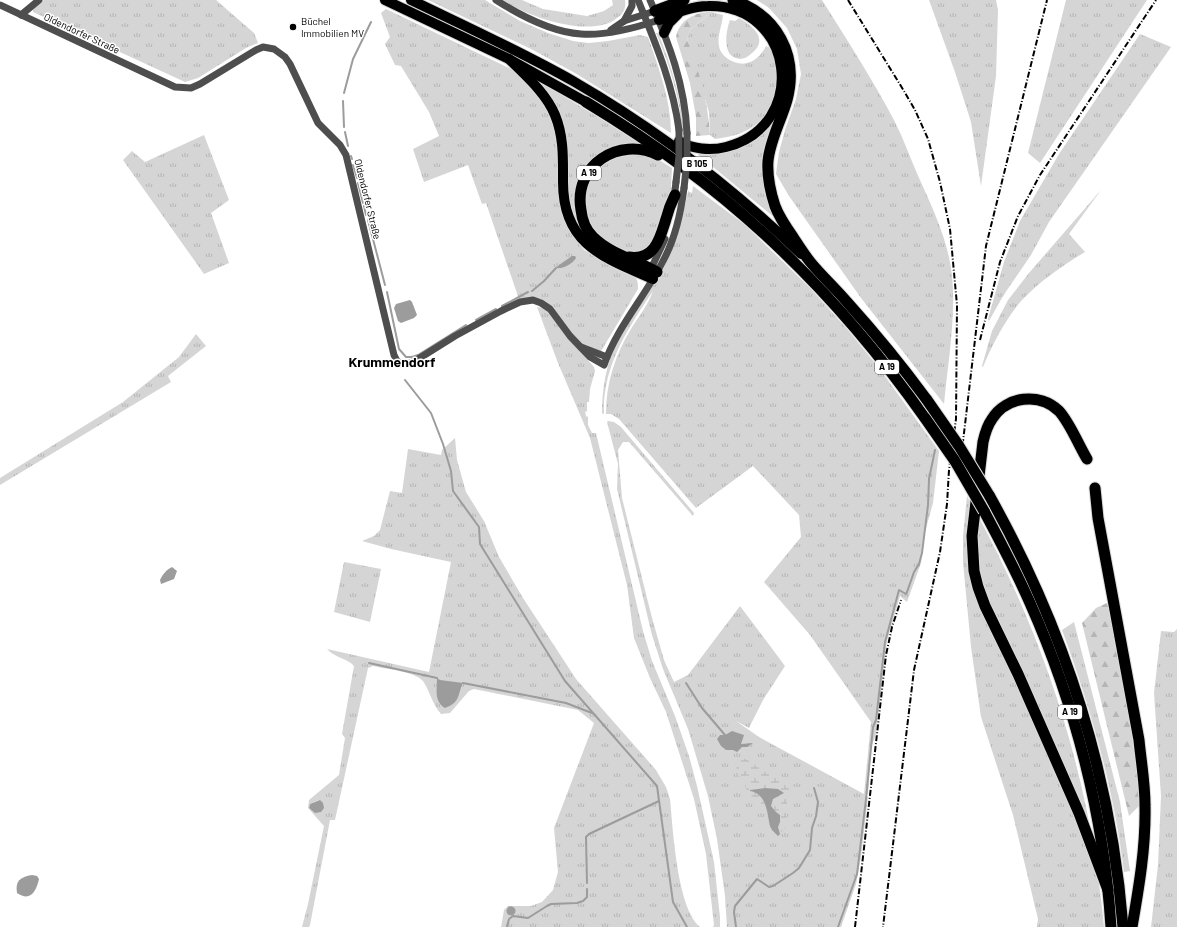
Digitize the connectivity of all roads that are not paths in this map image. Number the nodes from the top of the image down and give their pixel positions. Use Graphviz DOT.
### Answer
graph roads {
  1 [pos="39,0"];
  2 [pos="385,0"];
  3 [pos="411,0"];
  4 [pos="496,0"];
  5 [pos="632,0"];
  6 [pos="638,0"];
  7 [pos="650,0"];
  8 [pos="684,0"];
  9 [pos="733,0"];
  10 [pos="0,5"];
  11 [pos="682,11"];
  12 [pos="21,15"];
  13 [pos="652,15"];
  14 [pos="624,21"];
  15 [pos="647,24"];
  16 [pos="609,32"];
  17 [pos="664,33"];
  18 [pos="508,59"];
  19 [pos="586,102"];
  20 [pos="630,116"];
  21 [pos="682,166"];
  22 [pos="675,195"];
  23 [pos="624,256"];
  24 [pos="812,264"];
  25 [pos="652,274"];
  26 [pos="581,347"];
  27 [pos="607,356"];
  28 [pos="1087,459"];
  29 [pos="1095,488"];
  30 [pos="1108,890"];
  31 [pos="1111,927"];
  32 [pos="1123,927"];
  33 [pos="1132,927"];
  1 -- 12 [label="street"];
  2 -- 18 [label="highway"];
  3 -- 20 [label="highway, B 105"];
  4 -- 16 [label="street"];
  5 -- 14 [label="street"];
  6 -- 13 [label="street"];
  7 -- 13 [label="street"];
  8 -- 13 [label="highway"];
  9 -- 24 [label="highway"];
  10 -- 12 [label="street, Oldendorfer Straße"];
  11 -- 13 [label="highway"];
  11 -- 17 [label="highway"];
  11 -- 20 [label="highway"];
  12 -- 26 [label="street, Oldendorfer Straße"];
  13 -- 14 [label="street"];
  13 -- 15 [label="street"];
  13 -- 15 [label="street"];
  13 -- 17 [label="street"];
  14 -- 16 [label="street"];
  15 -- 16 [label="street"];
  15 -- 22 [label="street, bridge"];
  17 -- 25 [label="street, bridge"];
  18 -- 19 [label="highway"];
  18 -- 25 [label="highway"];
  19 -- 21 [label="highway, A 19"];
  20 -- 24 [label="highway, B 105"];
  21 -- 23 [label="highway, A 19"];
  21 -- 30 [label="highway, A 19, bridge"];
  22 -- 23 [label="highway, A 19"];
  22 -- 25 [label="street"];
  23 -- 25 [label="highway, A 19"];
  24 -- 32 [label="highway, A 19, bridge"];
  25 -- 27 [label="street"];
  26 -- 27 [label="street, Oldendorfer Straße"];
  26 -- 27 [label="street, Oldendorfer Straße"];
  28 -- 30 [label="highway"];
  29 -- 33 [label="highway"];
  30 -- 31 [label="highway, A 19"];
}
